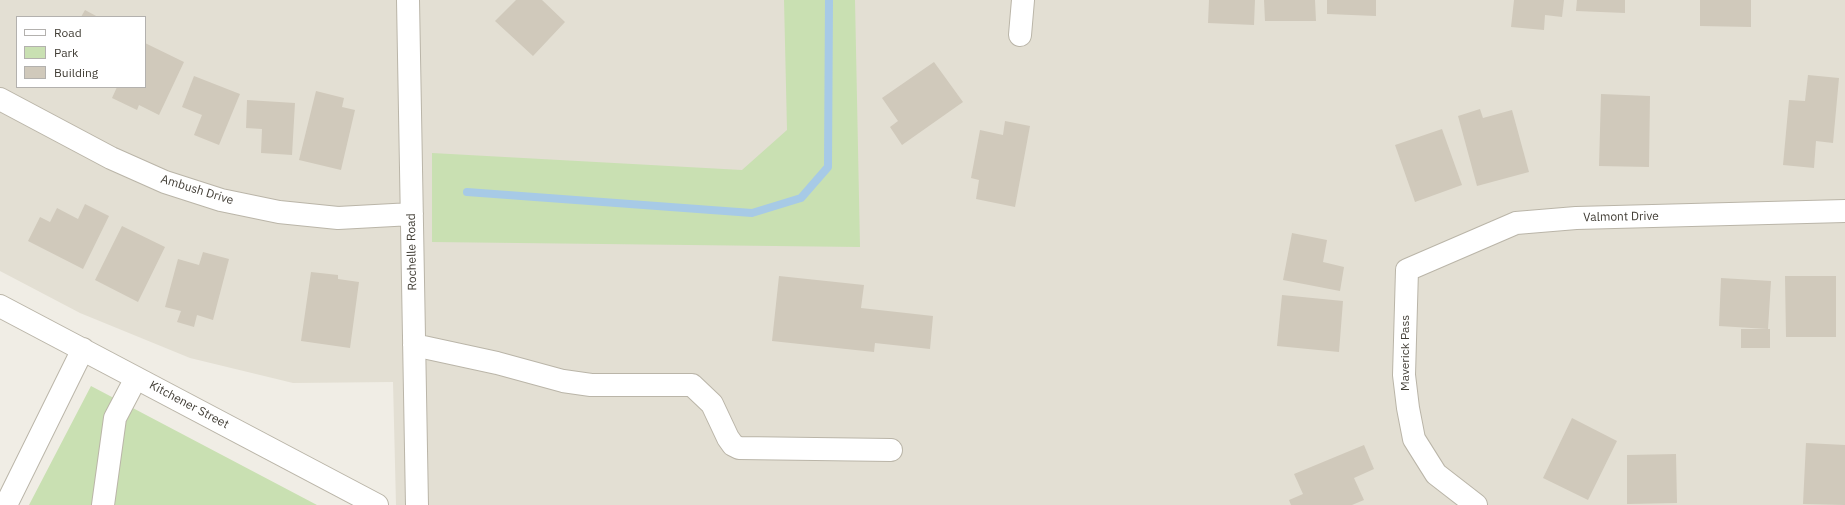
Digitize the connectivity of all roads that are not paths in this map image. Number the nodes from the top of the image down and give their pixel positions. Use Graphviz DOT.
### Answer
graph roads {
  1 [pos="408,0"];
  2 [pos="1023,0"];
  3 [pos="1020,35"];
  4 [pos="0,99"];
  5 [pos="1845,211"];
  6 [pos="412,214"];
  7 [pos="1407,270"];
  8 [pos="0,306"];
  9 [pos="414,345"];
  10 [pos="83,350"];
  11 [pos="136,378"];
  12 [pos="891,450"];
  13 [pos="6,505"];
  14 [pos="103,505"];
  15 [pos="377,505"];
  16 [pos="417,505"];
  17 [pos="1476,505"];
  1 -- 6 [label="street, Rochelle Road"];
  2 -- 3 [label="street"];
  4 -- 6 [label="street, Ambush Drive"];
  5 -- 7 [label="street, Valmont Drive"];
  6 -- 9 [label="street, Rochelle Road"];
  7 -- 17 [label="street, Maverick Pass"];
  8 -- 10 [label="street, Kitchener Street"];
  9 -- 12 [label="street"];
  9 -- 16 [label="street, Rochelle Road"];
  10 -- 11 [label="street, Kitchener Street"];
  10 -- 13 [label="street"];
  11 -- 14 [label="street"];
  11 -- 15 [label="street, Kitchener Street"];
}
